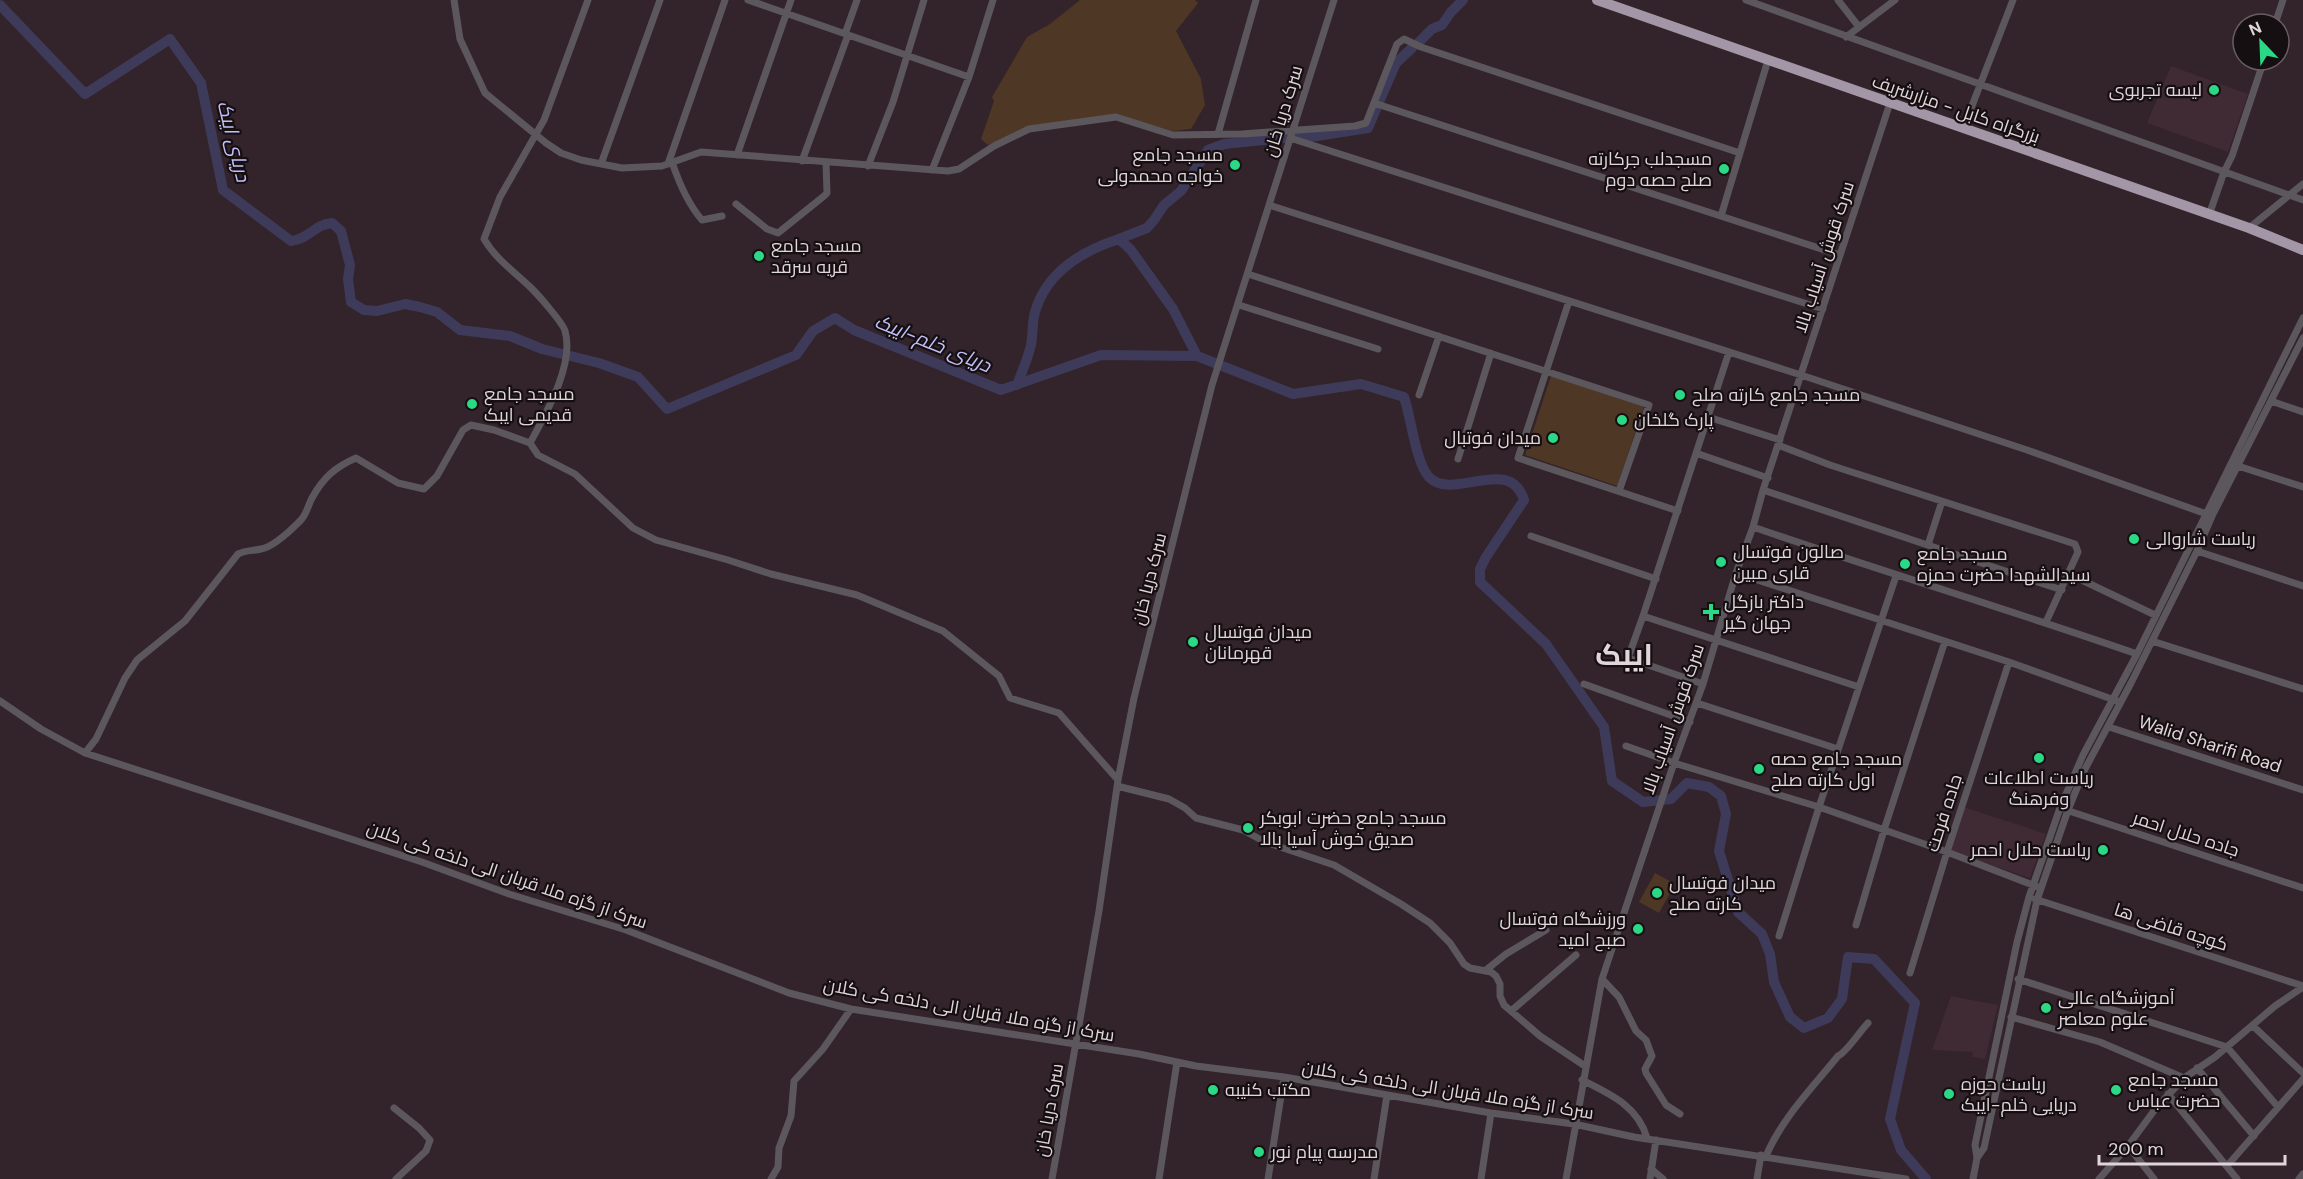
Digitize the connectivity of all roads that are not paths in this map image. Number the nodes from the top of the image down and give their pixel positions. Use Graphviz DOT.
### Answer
graph roads {
  1 [pos="454,0"];
  2 [pos="588,0"];
  3 [pos="660,0"];
  4 [pos="726,0"];
  5 [pos="748,0"];
  6 [pos="791,0"];
  7 [pos="857,0"];
  8 [pos="924,0"];
  9 [pos="993,0"];
  10 [pos="1256,0"];
  11 [pos="1334,0"];
  12 [pos="1598,0"];
  13 [pos="1746,0"];
  14 [pos="1838,0"];
  15 [pos="1895,0"];
  16 [pos="2013,0"];
  17 [pos="787,13"];
  18 [pos="1859,27"];
  19 [pos="846,34"];
  20 [pos="1846,37"];
  21 [pos="906,55"];
  22 [pos="1768,60"];
  23 [pos="2260,72"];
  24 [pos="969,77"];
  25 [pos="1980,85"];
  26 [pos="1374,103"];
  27 [pos="1890,103"];
  28 [pos="1963,129"];
  29 [pos="1292,130"];
  30 [pos="1218,134"];
  31 [pos="536,136"];
  32 [pos="1290,138"];
  33 [pos="1740,153"];
  34 [pos="737,155"];
  35 [pos="802,160"];
  36 [pos="670,163"];
  37 [pos="826,163"];
  38 [pos="601,164"];
  39 [pos="868,166"];
  40 [pos="932,170"];
  41 [pos="2224,172"];
  42 [pos="2303,184"];
  43 [pos="2290,195"];
  44 [pos="2303,200"];
  45 [pos="736,204"];
  46 [pos="1269,205"];
  47 [pos="2209,214"];
  48 [pos="722,216"];
  49 [pos="1720,216"];
  50 [pos="2249,228"];
  51 [pos="2303,249"];
  52 [pos="1840,255"];
  53 [pos="1248,274"];
  54 [pos="1569,301"];
  55 [pos="1239,305"];
  56 [pos="1822,309"];
  57 [pos="2303,318"];
  58 [pos="1439,336"];
  59 [pos="2303,338"];
  60 [pos="1378,349"];
  61 [pos="1729,352"];
  62 [pos="1491,353"];
  63 [pos="1546,371"];
  64 [pos="1801,375"];
  65 [pos="1419,395"];
  66 [pos="2271,402"];
  67 [pos="2303,412"];
  68 [pos="1708,417"];
  69 [pos="1779,442"];
  70 [pos="530,443"];
  71 [pos="1696,453"];
  72 [pos="1458,459"];
  73 [pos="2238,466"];
  74 [pos="1768,478"];
  75 [pos="2303,487"];
  76 [pos="1763,490"];
  77 [pos="1619,491"];
  78 [pos="1942,501"];
  79 [pos="1678,511"];
  80 [pos="2209,514"];
  81 [pos="1753,527"];
  82 [pos="1531,536"];
  83 [pos="1928,545"];
  84 [pos="2197,551"];
  85 [pos="1736,573"];
  86 [pos="2069,574"];
  87 [pos="1896,576"];
  88 [pos="1656,579"];
  89 [pos="2303,586"];
  90 [pos="2062,590"];
  91 [pos="2155,615"];
  92 [pos="1643,616"];
  93 [pos="1881,620"];
  94 [pos="2046,622"];
  95 [pos="1716,639"];
  96 [pos="1945,641"];
  97 [pos="2152,641"];
  98 [pos="2137,654"];
  99 [pos="2009,662"];
  100 [pos="1584,684"];
  101 [pos="1704,684"];
  102 [pos="1859,687"];
  103 [pos="2303,689"];
  104 [pos="2117,700"];
  105 [pos="0,701"];
  106 [pos="1697,703"];
  107 [pos="1690,722"];
  108 [pos="2109,727"];
  109 [pos="1626,746"];
  110 [pos="1838,749"];
  111 [pos="85,753"];
  112 [pos="1674,764"];
  113 [pos="1117,783"];
  114 [pos="2303,790"];
  115 [pos="1819,807"];
  116 [pos="2064,809"];
  117 [pos="1884,830"];
  118 [pos="1947,852"];
  119 [pos="2037,887"];
  120 [pos="2303,888"];
  121 [pos="2033,898"];
  122 [pos="1856,925"];
  123 [pos="1546,930"];
  124 [pos="1779,936"];
  125 [pos="1576,956"];
  126 [pos="1486,970"];
  127 [pos="1910,973"];
  128 [pos="1602,979"];
  129 [pos="2018,979"];
  130 [pos="2303,987"];
  131 [pos="851,1009"];
  132 [pos="1511,1011"];
  133 [pos="2011,1017"];
  134 [pos="1868,1023"];
  135 [pos="2253,1026"];
  136 [pos="1076,1045"];
  137 [pos="2227,1047"];
  138 [pos="1177,1062"];
  139 [pos="1585,1066"];
  140 [pos="2197,1068"];
  141 [pos="2303,1073"];
  142 [pos="1284,1077"];
  143 [pos="2184,1078"];
  144 [pos="2303,1079"];
  145 [pos="1582,1080"];
  146 [pos="2169,1094"];
  147 [pos="1387,1095"];
  148 [pos="2278,1107"];
  149 [pos="394,1108"];
  150 [pos="1491,1113"];
  151 [pos="1680,1114"];
  152 [pos="1574,1124"];
  153 [pos="2254,1136"];
  154 [pos="1647,1138"];
  155 [pos="1656,1140"];
  156 [pos="2128,1146"];
  157 [pos="1763,1156"];
  158 [pos="1977,1158"];
  159 [pos="2227,1166"];
  160 [pos="1651,1169"];
  161 [pos="2303,1174"];
  162 [pos="1865,1176"];
  163 [pos="1973,1176"];
  164 [pos="396,1179"];
  165 [pos="771,1179"];
  166 [pos="1052,1179"];
  167 [pos="1159,1179"];
  168 [pos="1268,1179"];
  169 [pos="1374,1179"];
  170 [pos="1481,1179"];
  171 [pos="1566,1179"];
  172 [pos="1650,1179"];
  173 [pos="1663,1179"];
  174 [pos="1757,1179"];
  175 [pos="1906,1179"];
  176 [pos="2099,1179"];
  177 [pos="2154,1179"];
  178 [pos="2237,1179"];
  179 [pos="2299,1179"];
  1 -- 31 [label="street"];
  2 -- 31 [label="street"];
  3 -- 38 [label="street"];
  4 -- 36 [label="street"];
  5 -- 17 [label="street"];
  6 -- 17 [label="street"];
  7 -- 19 [label="street"];
  8 -- 21 [label="street"];
  9 -- 24 [label="street"];
  10 -- 30 [label="street"];
  11 -- 29 [label="street, سرک دریا خان"];
  12 -- 22 [label="highway, بزرگراه کابل - مزارشریف"];
  13 -- 20 [label="street"];
  14 -- 18 [label="street"];
  15 -- 18 [label="street"];
  16 -- 25 [label="street"];
  17 -- 19 [label="street"];
  17 -- 34 [label="street"];
  18 -- 20 [label="street"];
  19 -- 21 [label="street"];
  19 -- 35 [label="street"];
  20 -- 25 [label="street"];
  21 -- 24 [label="street"];
  21 -- 39 [label="street"];
  22 -- 27 [label="highway, بزرگراه کابل - مزارشریف"];
  22 -- 33 [label="street"];
  23 -- 41 [label="street"];
  24 -- 40 [label="street"];
  25 -- 28 [label="street"];
  25 -- 41 [label="street"];
  26 -- 29 [label="street"];
  26 -- 33 [label="street"];
  26 -- 49 [label="street"];
  27 -- 28 [label="highway, بزرگراه کابل - مزارشریف"];
  27 -- 52 [label="street, سرک قوش آسیاب بالا"];
  28 -- 47 [label="highway, بزرگراه کابل - مزارشریف"];
  29 -- 30 [label="street"];
  29 -- 32 [label="street, سرک دریا خان"];
  30 -- 40 [label="street"];
  31 -- 38 [label="street"];
  31 -- 70 [label="street"];
  32 -- 46 [label="street, سرک دریا خان"];
  32 -- 56 [label="street"];
  33 -- 49 [label="street"];
  34 -- 35 [label="street"];
  34 -- 36 [label="street"];
  35 -- 37 [label="street"];
  36 -- 38 [label="street"];
  36 -- 48 [label="street"];
  37 -- 39 [label="street"];
  37 -- 45 [label="street"];
  39 -- 40 [label="street"];
  41 -- 43 [label="street"];
  41 -- 47 [label="street"];
  42 -- 43 [label="street"];
  43 -- 44 [label="street"];
  43 -- 50 [label="street"];
  46 -- 53 [label="street, سرک دریا خان"];
  46 -- 54 [label="street"];
  47 -- 50 [label="highway, بزرگراه کابل - مزارشریف"];
  49 -- 52 [label="street"];
  50 -- 51 [label="highway, بزرگراه کابل - مزارشریف"];
  52 -- 56 [label="street, سرک قوش آسیاب بالا"];
  53 -- 55 [label="street, سرک دریا خان"];
  53 -- 58 [label="street"];
  54 -- 61 [label="street"];
  54 -- 63 [label="street"];
  55 -- 60 [label="street"];
  55 -- 113 [label="street, سرک دریا خان"];
  56 -- 64 [label="street, سرک قوش آسیاب بالا"];
  57 -- 80 [label="street"];
  58 -- 62 [label="street"];
  58 -- 65 [label="street"];
  59 -- 66 [label="street"];
  61 -- 64 [label="street"];
  61 -- 68 [label="street"];
  62 -- 63 [label="street"];
  62 -- 72 [label="street"];
  63 -- 77 [label="street"];
  63 -- 77 [label="street"];
  64 -- 69 [label="street, سرک قوش آسیاب بالا"];
  64 -- 80 [label="street"];
  66 -- 67 [label="street"];
  66 -- 73 [label="street"];
  68 -- 69 [label="street"];
  68 -- 71 [label="street"];
  69 -- 74 [label="street, سرک قوش آسیاب بالا"];
  69 -- 78 [label="street"];
  70 -- 111 [label="street"];
  70 -- 113 [label="street"];
  71 -- 74 [label="street"];
  71 -- 79 [label="street"];
  73 -- 75 [label="street"];
  73 -- 80 [label="street"];
  74 -- 76 [label="street, سرک قوش آسیاب بالا"];
  76 -- 81 [label="street, سرک قوش آسیاب بالا"];
  76 -- 83 [label="street"];
  77 -- 79 [label="street"];
  78 -- 83 [label="street"];
  78 -- 86 [label="street"];
  79 -- 88 [label="street"];
  80 -- 84 [label="street"];
  80 -- 91 [label="street"];
  81 -- 85 [label="street, سرک قوش آسیاب بالا"];
  81 -- 87 [label="street"];
  82 -- 88 [label="street"];
  83 -- 90 [label="street"];
  84 -- 89 [label="street"];
  84 -- 97 [label="street"];
  85 -- 93 [label="street"];
  85 -- 95 [label="street, سرک قوش آسیاب بالا"];
  86 -- 90 [label="street"];
  86 -- 91 [label="street"];
  87 -- 93 [label="street"];
  87 -- 94 [label="street"];
  88 -- 92 [label="street"];
  90 -- 94 [label="street"];
  91 -- 98 [label="street"];
  92 -- 95 [label="street"];
  92 -- 101 [label="street"];
  93 -- 96 [label="street"];
  93 -- 102 [label="street"];
  94 -- 98 [label="street"];
  95 -- 101 [label="street, سرک قوش آسیاب بالا"];
  95 -- 102 [label="street"];
  96 -- 99 [label="street"];
  96 -- 117 [label="street"];
  97 -- 103 [label="street"];
  97 -- 104 [label="street"];
  98 -- 104 [label="street"];
  99 -- 104 [label="street"];
  99 -- 118 [label="street, جاده فرحت"];
  100 -- 107 [label="street"];
  101 -- 106 [label="street, سرک قوش آسیاب بالا"];
  102 -- 110 [label="street"];
  104 -- 108 [label="street"];
  104 -- 116 [label="street"];
  105 -- 111 [label="street, سرک از گزه ملا قربان الی دلخه کی کلان"];
  106 -- 107 [label="street, سرک قوش آسیاب بالا"];
  106 -- 110 [label="street"];
  107 -- 112 [label="street, سرک قوش آسیاب بالا"];
  108 -- 114 [label="street, Walid Sharifi Road"];
  108 -- 116 [label="street"];
  109 -- 112 [label="street"];
  110 -- 115 [label="street"];
  111 -- 131 [label="street, سرک از گزه ملا قربان الی دلخه کی کلان"];
  112 -- 115 [label="street"];
  112 -- 128 [label="street, سرک قوش آسیاب بالا"];
  113 -- 126 [label="street"];
  113 -- 136 [label="street, سرک دریا خان"];
  115 -- 117 [label="street"];
  115 -- 124 [label="street"];
  116 -- 119 [label="street"];
  116 -- 120 [label="street, جاده حلال احمر"];
  117 -- 118 [label="street"];
  117 -- 122 [label="street"];
  118 -- 119 [label="street"];
  118 -- 127 [label="street, جاده فرحت"];
  119 -- 121 [label="street"];
  121 -- 129 [label="street"];
  121 -- 130 [label="street, کوچه قاضی ها"];
  121 -- 158 [label="street"];
  123 -- 126 [label="street"];
  125 -- 132 [label="street"];
  126 -- 132 [label="street"];
  128 -- 139 [label="street, سرک قوش آسیاب بالا"];
  128 -- 151 [label="street"];
  129 -- 133 [label="street"];
  129 -- 137 [label="street"];
  130 -- 135 [label="street"];
  131 -- 136 [label="street, سرک از گزه ملا قربان الی دلخه کی کلان"];
  131 -- 165 [label="street"];
  132 -- 139 [label="street"];
  133 -- 143 [label="street"];
  133 -- 158 [label="street"];
  134 -- 157 [label="street"];
  135 -- 137 [label="street"];
  135 -- 141 [label="street"];
  136 -- 138 [label="street, سرک از گزه ملا قربان الی دلخه کی کلان"];
  136 -- 166 [label="street, سرک دریا خان"];
  137 -- 140 [label="street"];
  137 -- 148 [label="street"];
  138 -- 142 [label="street, سرک از گزه ملا قربان الی دلخه کی کلان"];
  138 -- 167 [label="street"];
  139 -- 145 [label="street, سرک قوش آسیاب بالا"];
  140 -- 143 [label="street"];
  140 -- 153 [label="street"];
  142 -- 147 [label="street, سرک از گزه ملا قربان الی دلخه کی کلان"];
  142 -- 168 [label="street"];
  143 -- 146 [label="street"];
  144 -- 148 [label="street"];
  145 -- 152 [label="street, سرک قوش آسیاب بالا"];
  145 -- 154 [label="street"];
  146 -- 156 [label="street"];
  146 -- 159 [label="street"];
  147 -- 150 [label="street, سرک از گزه ملا قربان الی دلخه کی کلان"];
  147 -- 169 [label="street"];
  148 -- 153 [label="street"];
  149 -- 164 [label="street"];
  150 -- 152 [label="street, سرک از گزه ملا قربان الی دلخه کی کلان"];
  150 -- 170 [label="street"];
  152 -- 154 [label="street, سرک از گزه ملا قربان الی دلخه کی کلان"];
  152 -- 171 [label="street, سرک قوش آسیاب بالا"];
  153 -- 159 [label="street"];
  154 -- 155 [label="street, سرک از گزه ملا قربان الی دلخه کی کلان"];
  155 -- 157 [label="street, سرک از گزه ملا قربان الی دلخه کی کلان"];
  155 -- 160 [label="street"];
  156 -- 176 [label="street"];
  156 -- 177 [label="street"];
  157 -- 162 [label="street, سرک از گزه ملا قربان الی دلخه کی کلان"];
  157 -- 174 [label="street"];
  158 -- 163 [label="street"];
  159 -- 178 [label="street"];
  160 -- 172 [label="street"];
  160 -- 173 [label="street"];
  161 -- 179 [label="street"];
  162 -- 175 [label="street, سرک از گزه ملا قربان الی دلخه کی کلان"];
}
